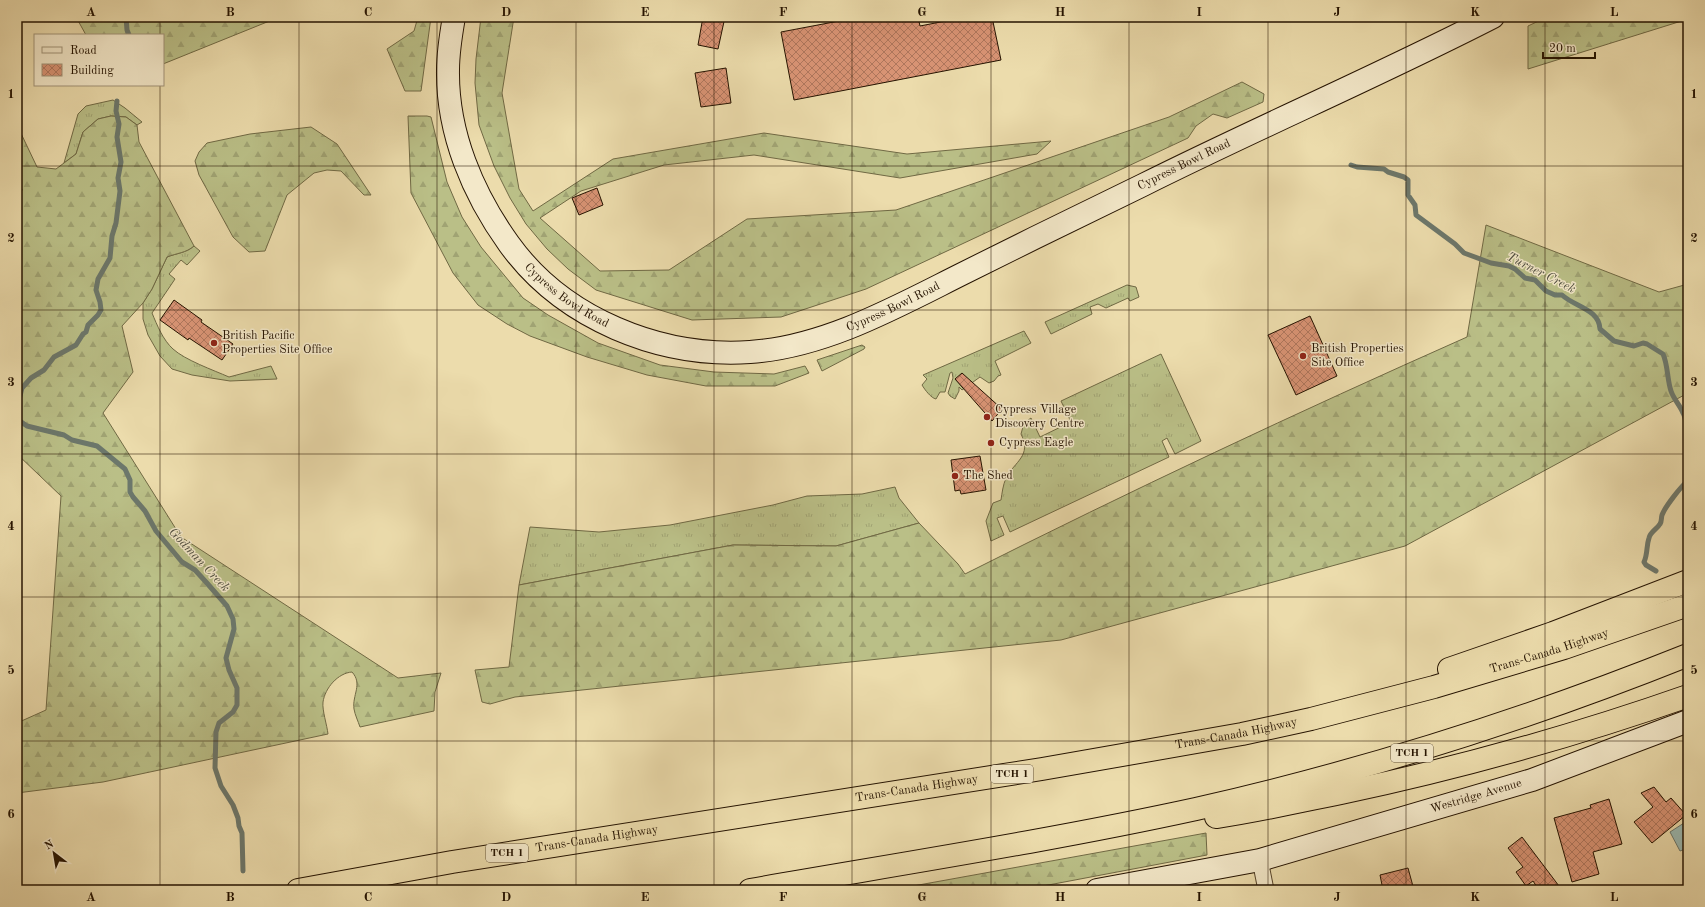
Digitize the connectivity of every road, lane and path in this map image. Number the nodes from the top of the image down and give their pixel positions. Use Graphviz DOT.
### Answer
graph roads {
  1 [pos="454,17"];
  2 [pos="1493,17"];
  3 [pos="1688,581"];
  4 [pos="1688,605"];
  5 [pos="1688,655"];
  6 [pos="1688,696"];
  7 [pos="1311,719"];
  8 [pos="1688,721"];
  9 [pos="1127,823"];
  10 [pos="1260,860"];
  11 [pos="298,890"];
  12 [pos="750,890"];
  13 [pos="1097,890"];
  14 [pos="1266,890"];
  1 -- 2 [label="street, Cypress Bowl Road"];
  3 -- 7 [label="highway"];
  4 -- 7 [label="highway, Trans-Canada Highway / TCH 1"];
  5 -- 9 [label="highway, TCH 1"];
  6 -- 9 [label="highway"];
  7 -- 11 [label="highway, Trans-Canada Highway / TCH 1"];
  8 -- 10 [label="street, Westridge Avenue"];
  9 -- 12 [label="highway, TCH 1"];
  10 -- 13 [label="street, Westridge Avenue"];
  10 -- 14 [label="street"];
}
